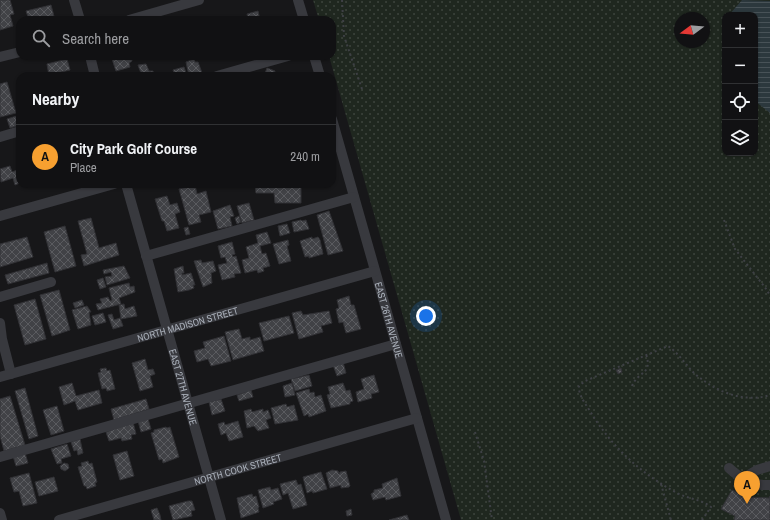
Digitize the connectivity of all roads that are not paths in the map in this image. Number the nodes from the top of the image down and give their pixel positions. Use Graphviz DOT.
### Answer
graph roads {
  1 [pos="74,0"];
  2 [pos="199,0"];
  3 [pos="298,0"];
  4 [pos="79,16"];
  5 [pos="143,16"];
  6 [pos="303,16"];
  7 [pos="16,53"];
  8 [pos="0,58"];
  9 [pos="91,60"];
  10 [pos="274,60"];
  11 [pos="315,60"];
  12 [pos="94,72"];
  13 [pos="231,72"];
  14 [pos="319,72"];
  15 [pos="16,132"];
  16 [pos="336,135"];
  17 [pos="0,137"];
  18 [pos="100,188"];
  19 [pos="127,188"];
  20 [pos="354,197"];
  21 [pos="0,216"];
  22 [pos="146,256"];
  23 [pos="375,271"];
  24 [pos="50,282"];
  25 [pos="0,297"];
  26 [pos="0,323"];
  27 [pos="168,330"];
  28 [pos="396,344"];
  29 [pos="11,374"];
  30 [pos="0,377"];
  31 [pos="189,404"];
  32 [pos="417,418"];
  33 [pos="0,456"];
  34 [pos="770,466"];
  35 [pos="729,468"];
  36 [pos="210,478"];
  37 [pos="742,479"];
  38 [pos="770,485"];
  39 [pos="0,513"];
  40 [pos="2,520"];
  41 [pos="59,520"];
  42 [pos="221,520"];
  43 [pos="446,520"];
  1 -- 4 [label="street"];
  2 -- 5 [label="street"];
  3 -- 6 [label="street"];
  7 -- 8 [label="street"];
  9 -- 12 [label="street"];
  10 -- 13 [label="street"];
  11 -- 14 [label="street"];
  15 -- 17 [label="street"];
  16 -- 20 [label="street, EAST 26TH AVENUE"];
  18 -- 21 [label="street"];
  19 -- 22 [label="street, EAST 27TH AVENUE"];
  20 -- 22 [label="street"];
  20 -- 23 [label="street, EAST 26TH AVENUE"];
  22 -- 27 [label="street, EAST 27TH AVENUE"];
  23 -- 27 [label="street, NORTH MADISON STREET"];
  23 -- 28 [label="street, EAST 26TH AVENUE"];
  24 -- 25 [label="street"];
  26 -- 29 [label="street"];
  27 -- 29 [label="street, NORTH MADISON STREET"];
  27 -- 31 [label="street, EAST 27TH AVENUE"];
  28 -- 31 [label="street"];
  28 -- 32 [label="street, EAST 26TH AVENUE"];
  29 -- 30 [label="street, NORTH MADISON STREET"];
  31 -- 33 [label="street"];
  31 -- 36 [label="street, EAST 27TH AVENUE"];
  32 -- 36 [label="street, NORTH COOK STREET"];
  32 -- 43 [label="street, EAST 26TH AVENUE"];
  34 -- 37 [label="street"];
  35 -- 37 [label="street"];
  36 -- 41 [label="street, NORTH COOK STREET"];
  36 -- 42 [label="street, EAST 27TH AVENUE"];
  37 -- 38 [label="street"];
  39 -- 40 [label="street"];
}
